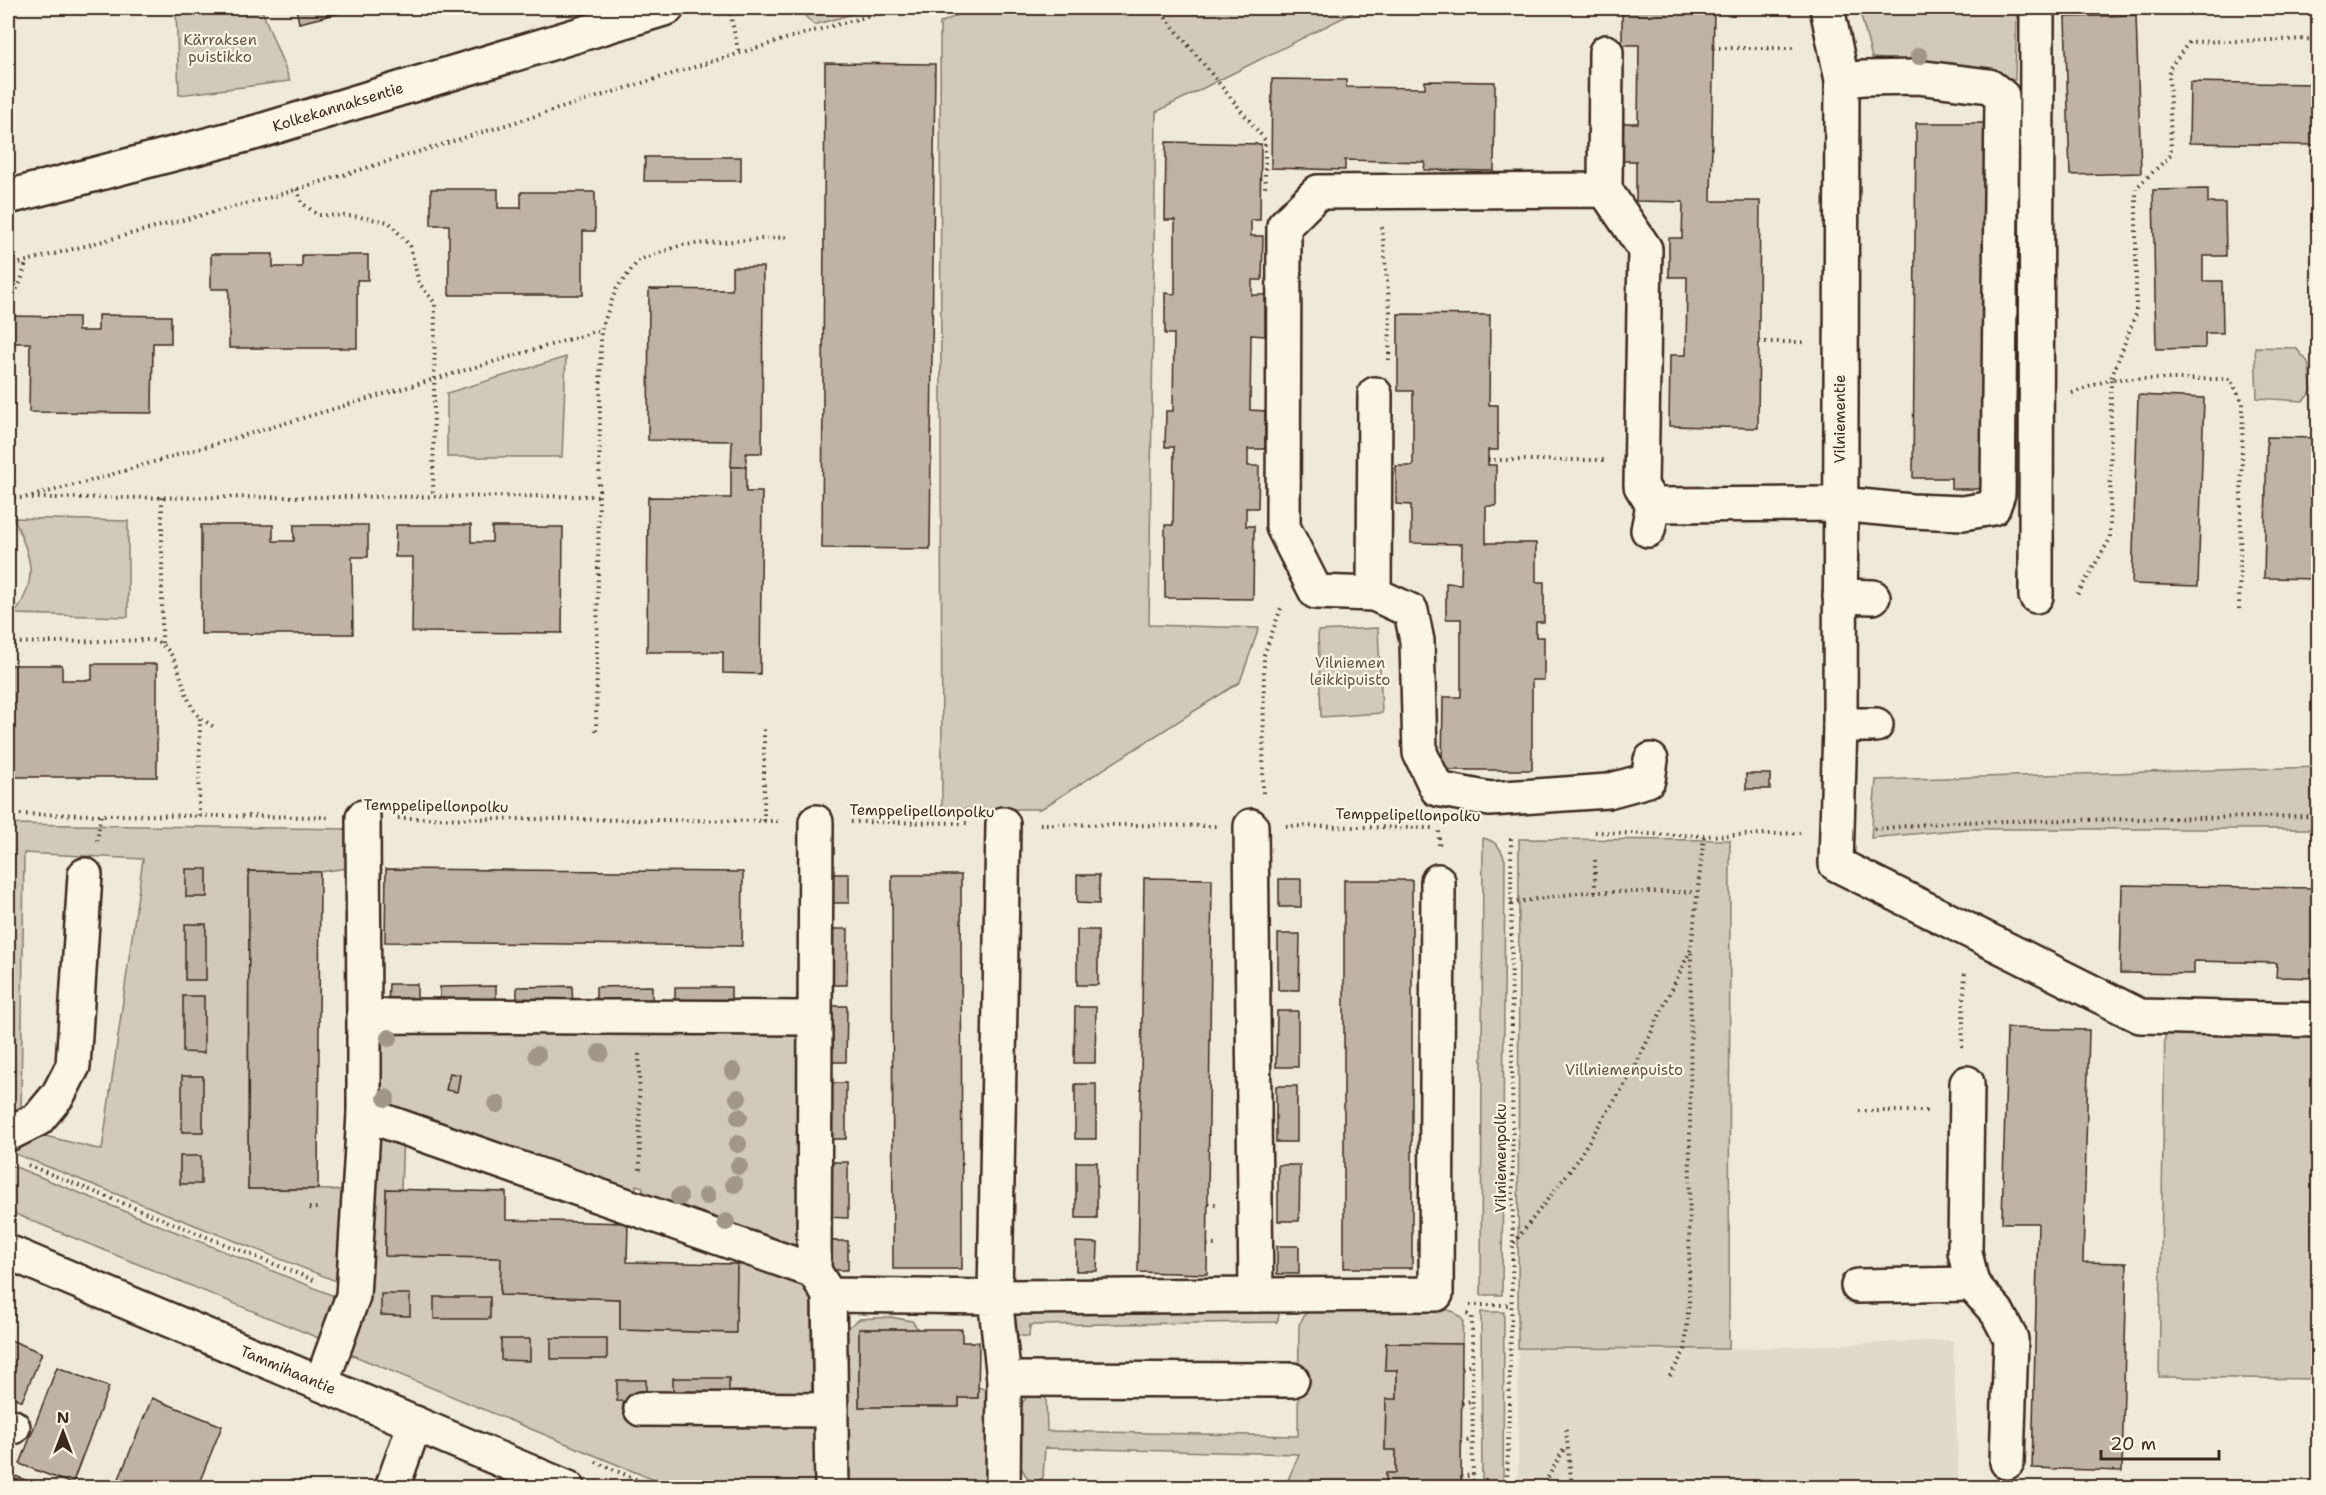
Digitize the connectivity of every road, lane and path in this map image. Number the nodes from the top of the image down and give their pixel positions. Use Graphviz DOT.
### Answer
graph roads {
  1 [pos="667,8"];
  2 [pos="729,8"];
  3 [pos="898,8"];
  4 [pos="1158,8"];
  5 [pos="1827,8"];
  6 [pos="2037,8"];
  7 [pos="2319,39"];
  8 [pos="1713,48"];
  9 [pos="1804,48"];
  10 [pos="1606,52"];
  11 [pos="739,54"];
  12 [pos="1842,80"];
  13 [pos="297,189"];
  14 [pos="1605,190"];
  15 [pos="1380,191"];
  16 [pos="8,197"];
  17 [pos="1284,226"];
  18 [pos="788,237"];
  19 [pos="26,261"];
  20 [pos="8,266"];
  21 [pos="8,305"];
  22 [pos="602,330"];
  23 [pos="1759,342"];
  24 [pos="1811,342"];
  25 [pos="435,379"];
  26 [pos="2111,379"];
  27 [pos="1375,399"];
  28 [pos="2037,406"];
  29 [pos="1488,460"];
  30 [pos="1641,461"];
  31 [pos="433,496"];
  32 [pos="598,496"];
  33 [pos="162,497"];
  34 [pos="8,498"];
  35 [pos="24,498"];
  36 [pos="1840,504"];
  37 [pos="1299,560"];
  38 [pos="1374,594"];
  39 [pos="2077,595"];
  40 [pos="1840,596"];
  41 [pos="2036,596"];
  42 [pos="1873,597"];
  43 [pos="2239,609"];
  44 [pos="162,643"];
  45 [pos="8,644"];
  46 [pos="200,717"];
  47 [pos="1840,725"];
  48 [pos="1876,725"];
  49 [pos="214,728"];
  50 [pos="764,729"];
  51 [pos="596,730"];
  52 [pos="1651,760"];
  53 [pos="8,814"];
  54 [pos="199,816"];
  55 [pos="2319,816"];
  56 [pos="363,817"];
  57 [pos="764,821"];
  58 [pos="816,822"];
  59 [pos="1004,824"];
  60 [pos="1257,826"];
  61 [pos="1449,828"];
  62 [pos="1511,828"];
  63 [pos="1836,831"];
  64 [pos="1590,832"];
  65 [pos="1704,836"];
  66 [pos="1595,860"];
  67 [pos="85,875"];
  68 [pos="1438,881"];
  69 [pos="1595,892"];
  70 [pos="1696,892"];
  71 [pos="1511,903"];
  72 [pos="1967,930"];
  73 [pos="1691,949"];
  74 [pos="639,1018"];
  75 [pos="815,1018"];
  76 [pos="2319,1020"];
  77 [pos="364,1033"];
  78 [pos="1966,1097"];
  79 [pos="1859,1111"];
  80 [pos="364,1114"];
  81 [pos="13,1147"];
  82 [pos="639,1209"];
  83 [pos="1513,1244"];
  84 [pos="8,1252"];
  85 [pos="821,1283"];
  86 [pos="1972,1284"];
  87 [pos="1858,1286"];
  88 [pos="1256,1295"];
  89 [pos="353,1296"];
  90 [pos="995,1298"];
  91 [pos="1443,1299"];
  92 [pos="1511,1305"];
  93 [pos="1472,1365"];
  94 [pos="1462,1368"];
  95 [pos="1670,1376"];
  96 [pos="1004,1379"];
  97 [pos="1292,1380"];
  98 [pos="321,1384"];
  99 [pos="1472,1401"];
  100 [pos="1462,1403"];
  101 [pos="641,1409"];
  102 [pos="831,1410"];
  103 [pos="415,1423"];
  104 [pos="1566,1430"];
  105 [pos="1472,1440"];
  106 [pos="1461,1442"];
  107 [pos="1564,1449"];
  108 [pos="2007,1462"];
  109 [pos="1473,1475"];
  110 [pos="1461,1477"];
  111 [pos="392,1488"];
  112 [pos="568,1488"];
  113 [pos="832,1488"];
  114 [pos="1003,1488"];
  115 [pos="1473,1488"];
  116 [pos="1507,1488"];
  117 [pos="1542,1488"];
  118 [pos="1572,1488"];
  1 -- 16 [label="street, Kolkekannaksentie"];
  2 -- 11 [label="path"];
  3 -- 11 [label="path"];
  4 -- 17 [label="path"];
  5 -- 12 [label="street, Vilniementie"];
  6 -- 28 [label="street"];
  7 -- 26 [label="path"];
  8 -- 9 [label="path"];
  10 -- 14 [label="street"];
  11 -- 13 [label="path"];
  12 -- 36 [label="street, Vilniementie"];
  12 -- 36 [label="street"];
  13 -- 19 [label="path"];
  13 -- 25 [label="path"];
  14 -- 15 [label="street"];
  14 -- 30 [label="street"];
  15 -- 17 [label="street"];
  15 -- 27 [label="path"];
  17 -- 37 [label="street"];
  18 -- 22 [label="path"];
  19 -- 20 [label="path"];
  19 -- 21 [label="path"];
  22 -- 25 [label="path"];
  22 -- 32 [label="path"];
  23 -- 24 [label="path"];
  25 -- 31 [label="path"];
  25 -- 35 [label="path"];
  26 -- 28 [label="path"];
  26 -- 39 [label="path"];
  26 -- 43 [label="path"];
  27 -- 38 [label="street"];
  28 -- 41 [label="street"];
  29 -- 30 [label="path"];
  30 -- 36 [label="street"];
  31 -- 32 [label="path"];
  31 -- 33 [label="path"];
  32 -- 51 [label="path"];
  33 -- 35 [label="path"];
  33 -- 44 [label="path"];
  34 -- 35 [label="path"];
  36 -- 40 [label="street, Vilniementie"];
  37 -- 38 [label="street"];
  37 -- 60 [label="path"];
  38 -- 52 [label="street"];
  40 -- 42 [label="street"];
  40 -- 47 [label="street, Vilniementie"];
  44 -- 45 [label="path"];
  44 -- 46 [label="path"];
  46 -- 49 [label="path"];
  46 -- 54 [label="path"];
  47 -- 48 [label="street"];
  47 -- 63 [label="street, Vilniementie"];
  50 -- 57 [label="path"];
  53 -- 54 [label="path, Temppelipellonpolku"];
  54 -- 56 [label="path, Temppelipellonpolku"];
  55 -- 63 [label="path"];
  56 -- 57 [label="path, Temppelipellonpolku"];
  56 -- 77 [label="street"];
  57 -- 58 [label="path, Temppelipellonpolku"];
  58 -- 59 [label="path, Temppelipellonpolku"];
  58 -- 75 [label="street"];
  59 -- 60 [label="path, Temppelipellonpolku"];
  59 -- 90 [label="street"];
  60 -- 61 [label="path, Temppelipellonpolku"];
  60 -- 88 [label="street"];
  62 -- 71 [label="path, Vilniemenpolku"];
  63 -- 65 [label="path"];
  63 -- 72 [label="street, Vilniementie"];
  64 -- 65 [label="path"];
  65 -- 70 [label="path"];
  66 -- 69 [label="path"];
  67 -- 81 [label="street"];
  68 -- 91 [label="street"];
  69 -- 70 [label="path"];
  69 -- 71 [label="path"];
  70 -- 73 [label="path"];
  71 -- 83 [label="path, Vilniemenpolku"];
  72 -- 76 [label="street"];
  72 -- 78 [label="path"];
  73 -- 83 [label="path"];
  73 -- 95 [label="path"];
  74 -- 75 [label="street"];
  74 -- 77 [label="street"];
  74 -- 82 [label="path"];
  75 -- 85 [label="street"];
  77 -- 80 [label="street"];
  78 -- 79 [label="path"];
  78 -- 86 [label="street"];
  80 -- 82 [label="street"];
  80 -- 89 [label="street"];
  81 -- 89 [label="path"];
  82 -- 85 [label="street"];
  83 -- 92 [label="path, Vilniemenpolku"];
  84 -- 98 [label="street, Tammihaantie"];
  85 -- 90 [label="street"];
  85 -- 102 [label="street"];
  86 -- 87 [label="street"];
  86 -- 108 [label="street"];
  88 -- 90 [label="street"];
  88 -- 91 [label="street"];
  89 -- 98 [label="street"];
  90 -- 96 [label="street"];
  91 -- 92 [label="path"];
  91 -- 93 [label="path"];
  92 -- 116 [label="path, Vilniemenpolku"];
  93 -- 94 [label="path"];
  93 -- 99 [label="path"];
  96 -- 97 [label="street"];
  96 -- 114 [label="street"];
  98 -- 103 [label="street, Tammihaantie"];
  99 -- 100 [label="path"];
  99 -- 105 [label="path"];
  101 -- 102 [label="street"];
  102 -- 113 [label="street"];
  103 -- 111 [label="street"];
  103 -- 112 [label="street, Tammihaantie"];
  104 -- 118 [label="path"];
  105 -- 106 [label="path"];
  105 -- 109 [label="path"];
  107 -- 117 [label="path"];
  109 -- 110 [label="path"];
  109 -- 115 [label="path"];
}
